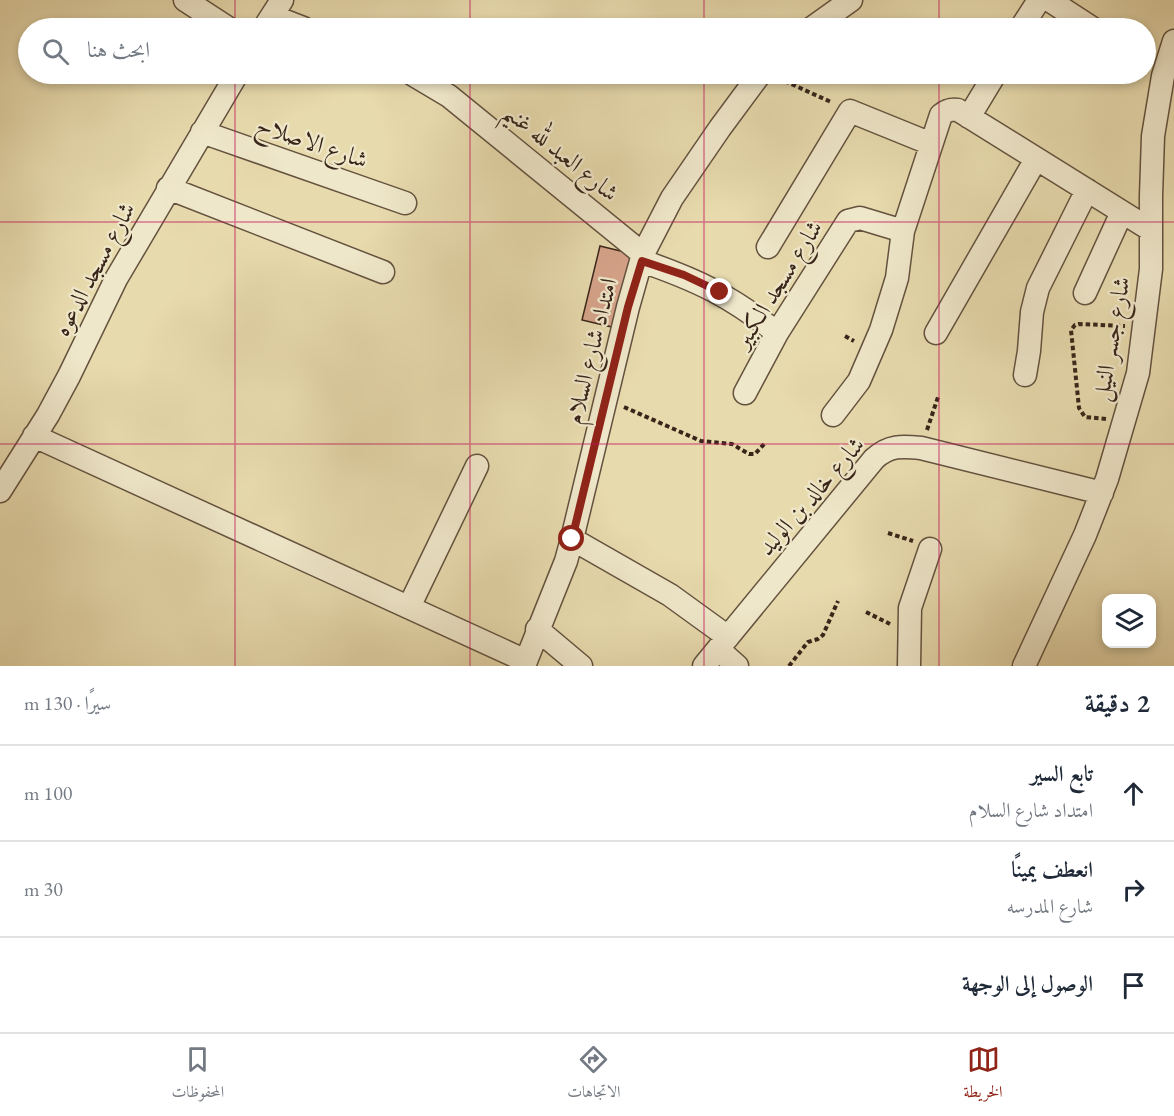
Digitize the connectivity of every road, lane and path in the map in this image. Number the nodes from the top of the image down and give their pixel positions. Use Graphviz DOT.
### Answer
graph roads {
  1 [pos="184,0"];
  2 [pos="851,0"];
  3 [pos="1039,0"];
  4 [pos="1049,0"];
  5 [pos="212,18"];
  6 [pos="826,18"];
  7 [pos="1028,18"];
  8 [pos="1077,18"];
  9 [pos="1174,40"];
  10 [pos="1156,67"];
  11 [pos="231,84"];
  12 [pos="429,84"];
  13 [pos="753,84"];
  14 [pos="791,84"];
  15 [pos="988,84"];
  16 [pos="1154,84"];
  17 [pos="850,111"];
  18 [pos="969,117"];
  19 [pos="202,132"];
  20 [pos="930,147"];
  21 [pos="1036,159"];
  22 [pos="168,188"];
  23 [pos="1087,190"];
  24 [pos="405,203"];
  25 [pos="1122,213"];
  26 [pos="1151,230"];
  27 [pos="903,231"];
  28 [pos="768,247"];
  29 [pos="643,258"];
  30 [pos="383,272"];
  31 [pos="1084,293"];
  32 [pos="1143,327"];
  33 [pos="777,333"];
  34 [pos="936,333"];
  35 [pos="1025,375"];
  36 [pos="745,393"];
  37 [pos="938,397"];
  38 [pos="607,399"];
  39 [pos="833,415"];
  40 [pos="1124,419"];
  41 [pos="34,436"];
  42 [pos="765,443"];
  43 [pos="921,448"];
  44 [pos="477,466"];
  45 [pos="1,486"];
  46 [pos="1102,493"];
  47 [pos="572,539"];
  48 [pos="930,549"];
  49 [pos="838,601"];
  50 [pos="409,607"];
  51 [pos="537,629"];
  52 [pos="717,651"];
  53 [pos="525,663"];
  54 [pos="582,666"];
  55 [pos="737,666"];
  56 [pos="789,666"];
  57 [pos="909,666"];
  58 [pos="1024,666"];
  1 -- 5 [label="street"];
  2 -- 6 [label="street"];
  3 -- 7 [label="street"];
  4 -- 8 [label="street"];
  9 -- 10 [label="street, شارع جسر النيل"];
  11 -- 19 [label="street, شارع مسجد الدعوه"];
  12 -- 29 [label="street, شارع العبد لله غنيم"];
  13 -- 29 [label="street, امتداد شارع السلام"];
  14 -- 17 [label="path"];
  15 -- 18 [label="street"];
  16 -- 26 [label="street, شارع جسر النيل"];
  17 -- 20 [label="street"];
  17 -- 28 [label="street"];
  18 -- 20 [label="street"];
  18 -- 21 [label="street"];
  19 -- 22 [label="street, شارع مسجد الدعوه"];
  19 -- 24 [label="street, شارع الاصلاح"];
  20 -- 27 [label="street"];
  21 -- 23 [label="street"];
  21 -- 34 [label="street"];
  22 -- 30 [label="street"];
  22 -- 41 [label="street, شارع مسجد الدعوه"];
  23 -- 25 [label="street"];
  23 -- 35 [label="street"];
  25 -- 26 [label="street"];
  25 -- 31 [label="street"];
  26 -- 32 [label="street, شارع جسر النيل"];
  27 -- 33 [label="street, شارع مسجد الكبير"];
  27 -- 39 [label="street"];
  29 -- 33 [label="street"];
  29 -- 38 [label="street, امتداد شارع السلام"];
  32 -- 40 [label="street, شارع جسر النيل"];
  32 -- 40 [label="path"];
  33 -- 36 [label="street, شارع مسجد الكبير"];
  37 -- 43 [label="path"];
  38 -- 42 [label="path"];
  38 -- 47 [label="street, امتداد شارع السلام"];
  40 -- 46 [label="street, شارع جسر النيل"];
  41 -- 45 [label="street, شارع مسجد الدعوه"];
  41 -- 50 [label="street"];
  43 -- 46 [label="street, شارع خالد بن الوليد"];
  43 -- 52 [label="street, شارع خالد بن الوليد"];
  44 -- 50 [label="street"];
  46 -- 58 [label="street, شارع جسر النيل"];
  47 -- 51 [label="street, امتداد شارع السلام"];
  47 -- 52 [label="street"];
  48 -- 57 [label="street"];
  49 -- 56 [label="path"];
  50 -- 53 [label="street"];
  51 -- 53 [label="street, امتداد شارع السلام"];
  51 -- 54 [label="street"];
  52 -- 55 [label="street"];
}
